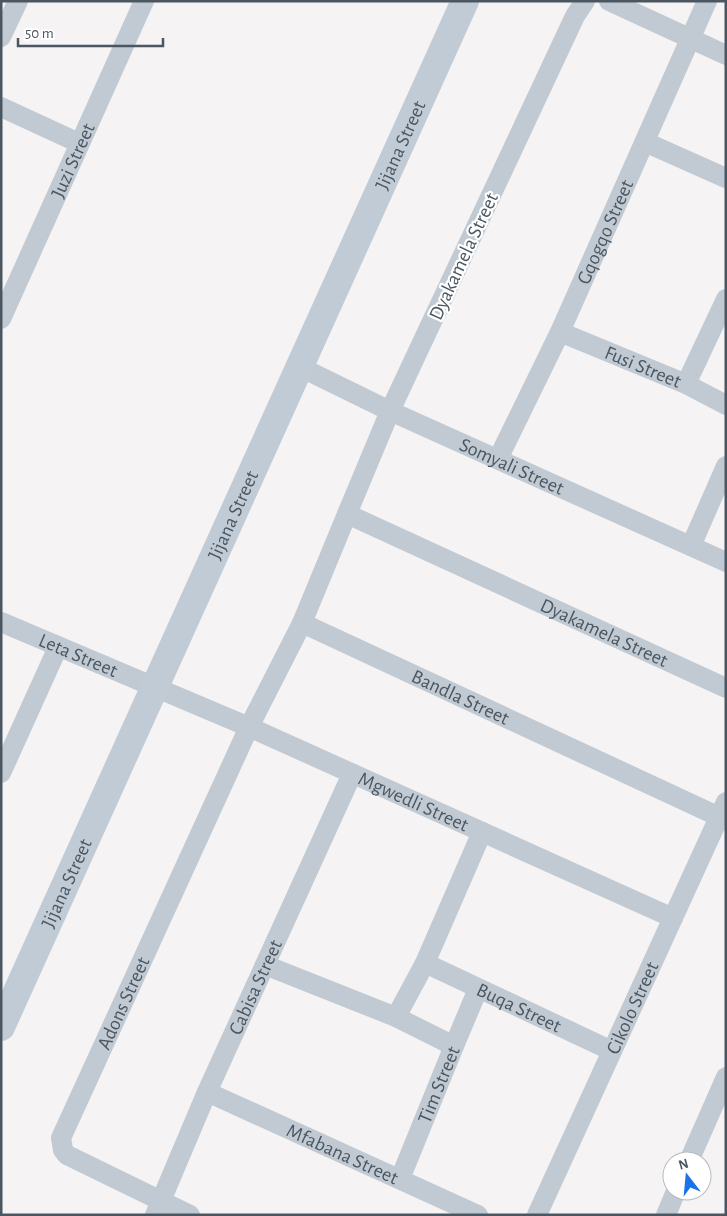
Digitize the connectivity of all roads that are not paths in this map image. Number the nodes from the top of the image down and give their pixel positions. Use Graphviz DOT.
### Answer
graph roads {
  1 [pos="18,1"];
  2 [pos="144,1"];
  3 [pos="465,1"];
  4 [pos="585,1"];
  5 [pos="608,1"];
  6 [pos="707,1"];
  7 [pos="1,37"];
  8 [pos="691,40"];
  9 [pos="726,55"];
  10 [pos="1,107"];
  11 [pos="645,142"];
  12 [pos="79,143"];
  13 [pos="726,178"];
  14 [pos="726,299"];
  15 [pos="1,319"];
  16 [pos="720,326"];
  17 [pos="560,332"];
  18 [pos="300,366"];
  19 [pos="686,384"];
  20 [pos="726,405"];
  21 [pos="390,411"];
  22 [pos="498,459"];
  23 [pos="726,466"];
  24 [pos="347,514"];
  25 [pos="691,546"];
  26 [pos="726,562"];
  27 [pos="1,622"];
  28 [pos="302,623"];
  29 [pos="58,647"];
  30 [pos="154,688"];
  31 [pos="726,688"];
  32 [pos="249,727"];
  33 [pos="1,773"];
  34 [pos="352,774"];
  35 [pos="724,813"];
  36 [pos="482,832"];
  37 [pos="673,918"];
  38 [pos="425,963"];
  39 [pos="265,965"];
  40 [pos="478,989"];
  41 [pos="7,998"];
  42 [pos="396,1017"];
  43 [pos="1,1028"];
  44 [pos="454,1046"];
  45 [pos="612,1051"];
  46 [pos="726,1077"];
  47 [pos="207,1092"];
  48 [pos="693,1151"];
  49 [pos="400,1179"];
  50 [pos="672,1201"];
  51 [pos="158,1208"];
  52 [pos="190,1215"];
  53 [pos="478,1215"];
  54 [pos="537,1215"];
  55 [pos="666,1215"];
  1 -- 7 [label="street"];
  2 -- 12 [label="street, Juzi Street"];
  3 -- 18 [label="street, Jijana Street"];
  4 -- 21 [label="street, Dyakamela Street"];
  5 -- 8 [label="street"];
  6 -- 8 [label="street, Gqogqo Street"];
  8 -- 9 [label="street"];
  8 -- 11 [label="street, Gqogqo Street"];
  10 -- 12 [label="street"];
  11 -- 13 [label="street"];
  11 -- 17 [label="street, Gqogqo Street"];
  12 -- 15 [label="street, Juzi Street"];
  14 -- 16 [label="street"];
  16 -- 19 [label="street"];
  17 -- 19 [label="street, Fusi Street"];
  17 -- 22 [label="street, Gqogqo Street"];
  18 -- 21 [label="street, Somyali Street"];
  18 -- 30 [label="street, Jijana Street"];
  19 -- 20 [label="street, Fusi Street"];
  21 -- 22 [label="street, Somyali Street"];
  21 -- 24 [label="street, Dyakamela Street"];
  22 -- 25 [label="street, Somyali Street"];
  23 -- 25 [label="street"];
  24 -- 28 [label="street, Dyakamela Street"];
  24 -- 31 [label="street, Dyakamela Street"];
  25 -- 26 [label="street, Somyali Street"];
  27 -- 29 [label="street, Leta Street"];
  28 -- 32 [label="street"];
  28 -- 35 [label="street, Bandla Street"];
  29 -- 30 [label="street, Leta Street"];
  29 -- 33 [label="street"];
  30 -- 32 [label="street, Mgwedli Street"];
  30 -- 41 [label="street, Jijana Street"];
  32 -- 34 [label="street, Mgwedli Street"];
  32 -- 51 [label="street, Adons Street"];
  34 -- 36 [label="street, Mgwedli Street"];
  34 -- 39 [label="street, Cabisa Street"];
  35 -- 37 [label="street, Cikolo Street"];
  36 -- 37 [label="street, Mgwedli Street"];
  36 -- 38 [label="street"];
  37 -- 45 [label="street, Cikolo Street"];
  38 -- 40 [label="street, Buqa Street"];
  38 -- 42 [label="street"];
  39 -- 42 [label="street"];
  39 -- 47 [label="street, Cabisa Street"];
  40 -- 44 [label="street, Tim Street"];
  40 -- 45 [label="street, Buqa Street"];
  41 -- 43 [label="street, Jijana Street"];
  42 -- 44 [label="street"];
  44 -- 49 [label="street, Tim Street"];
  45 -- 54 [label="street, Cikolo Street"];
  46 -- 48 [label="street"];
  47 -- 49 [label="street, Mfabana Street"];
  47 -- 51 [label="street, Cabisa Street"];
  49 -- 53 [label="street, Mfabana Street"];
  50 -- 55 [label="street"];
  51 -- 52 [label="street, Adons Street"];
}
